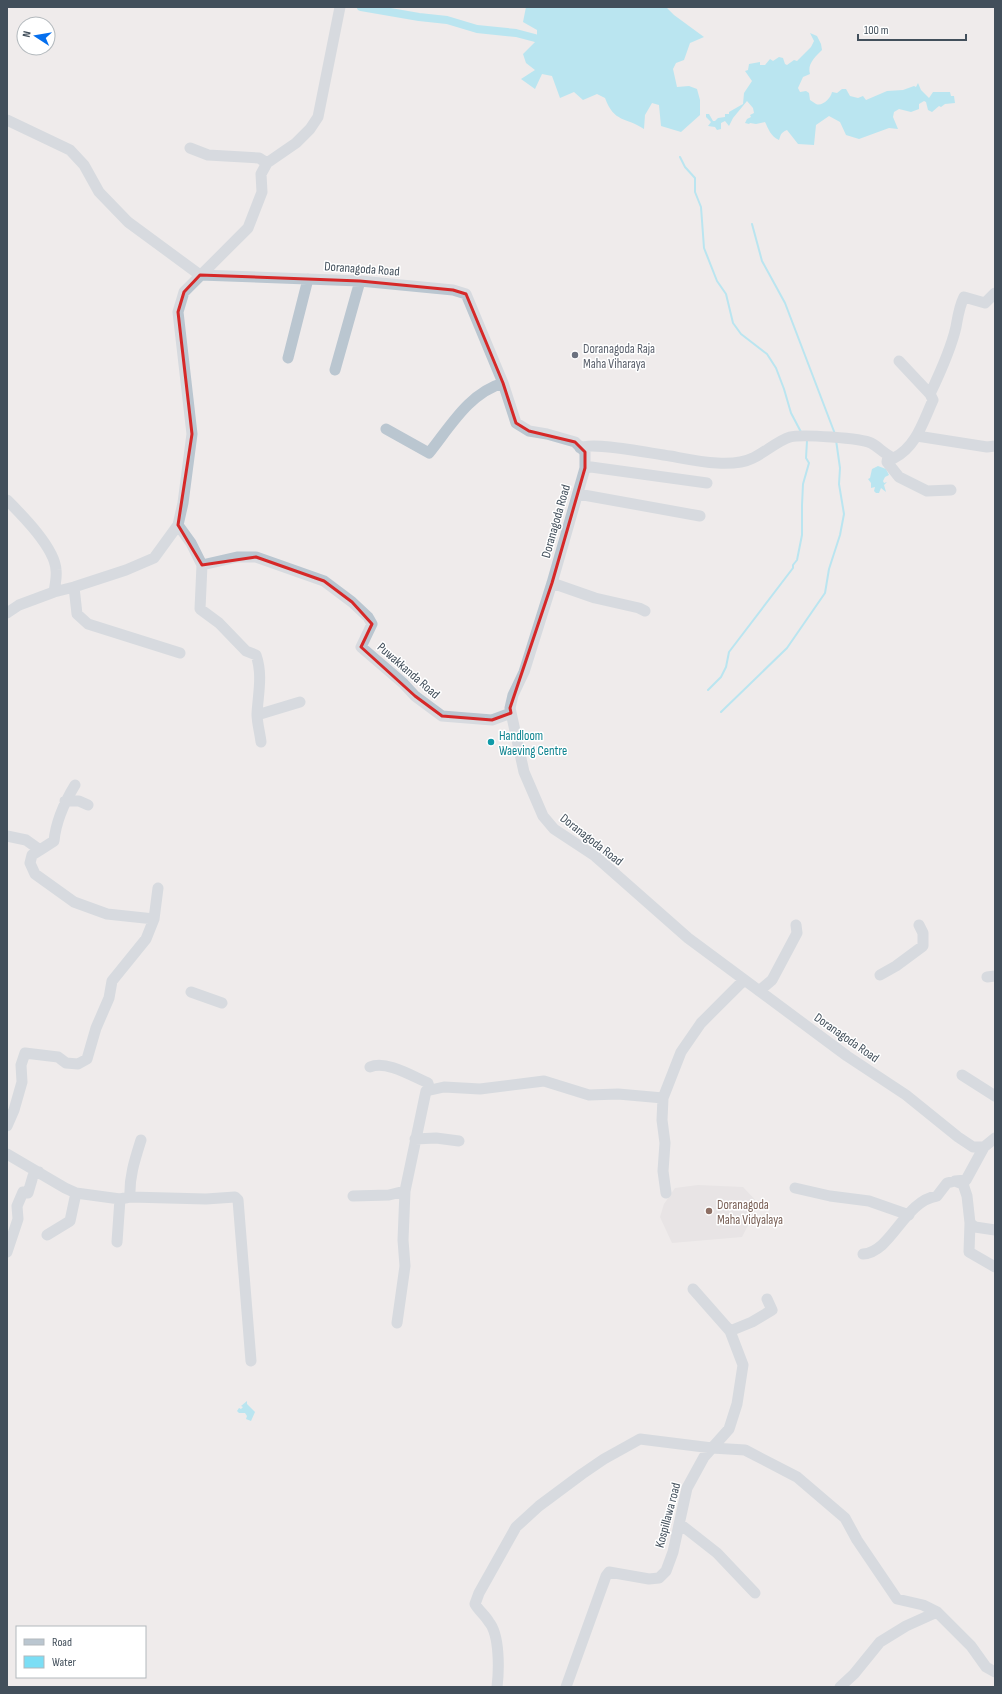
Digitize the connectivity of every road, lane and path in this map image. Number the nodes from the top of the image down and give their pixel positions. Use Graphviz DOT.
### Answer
graph roads {
  1 [pos="340,7"];
  2 [pos="7,120"];
  3 [pos="190,148"];
  4 [pos="266,163"];
  5 [pos="200,275"];
  6 [pos="308,279"];
  7 [pos="360,281"];
  8 [pos="995,293"];
  9 [pos="288,358"];
  10 [pos="899,361"];
  11 [pos="336,370"];
  12 [pos="503,383"];
  13 [pos="930,394"];
  14 [pos="386,429"];
  15 [pos="918,436"];
  16 [pos="995,446"];
  17 [pos="580,448"];
  18 [pos="888,456"];
  19 [pos="585,468"];
  20 [pos="707,483"];
  21 [pos="951,490"];
  22 [pos="578,494"];
  23 [pos="7,500"];
  24 [pos="700,516"];
  25 [pos="178,526"];
  26 [pos="202,565"];
  27 [pos="552,583"];
  28 [pos="74,587"];
  29 [pos="54,592"];
  30 [pos="645,611"];
  31 [pos="7,613"];
  32 [pos="180,653"];
  33 [pos="300,702"];
  34 [pos="511,713"];
  35 [pos="257,715"];
  36 [pos="261,742"];
  37 [pos="75,785"];
  38 [pos="65,801"];
  39 [pos="88,805"];
  40 [pos="7,836"];
  41 [pos="40,850"];
  42 [pos="158,888"];
  43 [pos="154,919"];
  44 [pos="796,925"];
  45 [pos="919,925"];
  46 [pos="880,974"];
  47 [pos="744,980"];
  48 [pos="759,991"];
  49 [pos="190,992"];
  50 [pos="222,1003"];
  51 [pos="370,1067"];
  52 [pos="962,1075"];
  53 [pos="429,1090"];
  54 [pos="995,1096"];
  55 [pos="662,1098"];
  56 [pos="7,1126"];
  57 [pos="995,1138"];
  58 [pos="415,1139"];
  59 [pos="141,1140"];
  60 [pos="459,1141"];
  61 [pos="984,1147"];
  62 [pos="7,1154"];
  63 [pos="39,1172"];
  64 [pos="955,1181"];
  65 [pos="796,1188"];
  66 [pos="405,1191"];
  67 [pos="76,1193"];
  68 [pos="666,1193"];
  69 [pos="353,1196"];
  70 [pos="125,1198"];
  71 [pos="908,1215"];
  72 [pos="970,1223"];
  73 [pos="995,1230"];
  74 [pos="47,1235"];
  75 [pos="117,1242"];
  76 [pos="7,1252"];
  77 [pos="863,1254"];
  78 [pos="995,1266"];
  79 [pos="693,1289"];
  80 [pos="767,1299"];
  81 [pos="397,1323"];
  82 [pos="730,1331"];
  83 [pos="251,1360"];
  84 [pos="712,1448"];
  85 [pos="680,1524"];
  86 [pos="755,1593"];
  87 [pos="937,1612"];
  88 [pos="995,1672"];
  89 [pos="497,1687"];
  90 [pos="566,1687"];
  91 [pos="840,1687"];
  1 -- 4 [label="street"];
  2 -- 5 [label="street"];
  3 -- 4 [label="street"];
  4 -- 5 [label="street"];
  5 -- 6 [label="street, Doranagoda Road"];
  5 -- 25 [label="street"];
  6 -- 7 [label="street, Doranagoda Road"];
  6 -- 9 [label="street"];
  7 -- 11 [label="street"];
  7 -- 12 [label="street, Doranagoda Road"];
  8 -- 13 [label="street"];
  10 -- 13 [label="street"];
  12 -- 14 [label="street"];
  12 -- 17 [label="street, Doranagoda Road"];
  13 -- 15 [label="street"];
  15 -- 16 [label="street"];
  15 -- 18 [label="street"];
  17 -- 18 [label="street"];
  17 -- 19 [label="street, Doranagoda Road"];
  18 -- 21 [label="street"];
  19 -- 20 [label="street"];
  19 -- 22 [label="street, Doranagoda Road"];
  22 -- 24 [label="street"];
  22 -- 27 [label="street, Doranagoda Road"];
  23 -- 29 [label="street"];
  25 -- 26 [label="street"];
  25 -- 28 [label="street"];
  26 -- 34 [label="street, Puwakkanda Road"];
  26 -- 35 [label="street"];
  27 -- 30 [label="street"];
  27 -- 34 [label="street, Doranagoda Road"];
  28 -- 29 [label="street"];
  28 -- 32 [label="street"];
  29 -- 31 [label="street"];
  33 -- 35 [label="street"];
  34 -- 47 [label="street, Doranagoda Road"];
  35 -- 36 [label="street"];
  37 -- 38 [label="street"];
  38 -- 39 [label="street"];
  38 -- 41 [label="street"];
  40 -- 41 [label="street"];
  41 -- 43 [label="street"];
  42 -- 43 [label="street"];
  43 -- 56 [label="street"];
  44 -- 48 [label="street"];
  45 -- 46 [label="street"];
  47 -- 48 [label="street, Doranagoda Road"];
  47 -- 55 [label="street"];
  48 -- 61 [label="street, Doranagoda Road"];
  49 -- 50 [label="street"];
  51 -- 53 [label="street"];
  52 -- 54 [label="street"];
  53 -- 55 [label="street"];
  53 -- 58 [label="street"];
  55 -- 68 [label="street"];
  57 -- 61 [label="street"];
  58 -- 60 [label="street"];
  58 -- 66 [label="street"];
  59 -- 70 [label="street"];
  61 -- 64 [label="street"];
  62 -- 63 [label="street"];
  63 -- 67 [label="street"];
  63 -- 76 [label="street"];
  64 -- 71 [label="street"];
  64 -- 72 [label="street"];
  65 -- 71 [label="street"];
  66 -- 69 [label="street"];
  66 -- 81 [label="street"];
  67 -- 70 [label="street"];
  67 -- 74 [label="street"];
  70 -- 75 [label="street"];
  70 -- 83 [label="street"];
  71 -- 77 [label="street"];
  72 -- 73 [label="street"];
  72 -- 78 [label="street"];
  79 -- 82 [label="street, Kospillawa road"];
  80 -- 82 [label="street"];
  82 -- 84 [label="street, Kospillawa road"];
  84 -- 85 [label="street, Kospillawa road"];
  84 -- 87 [label="street"];
  84 -- 89 [label="street"];
  85 -- 86 [label="street"];
  85 -- 90 [label="street, Kospillawa road"];
  87 -- 88 [label="street"];
  87 -- 91 [label="street"];
}
